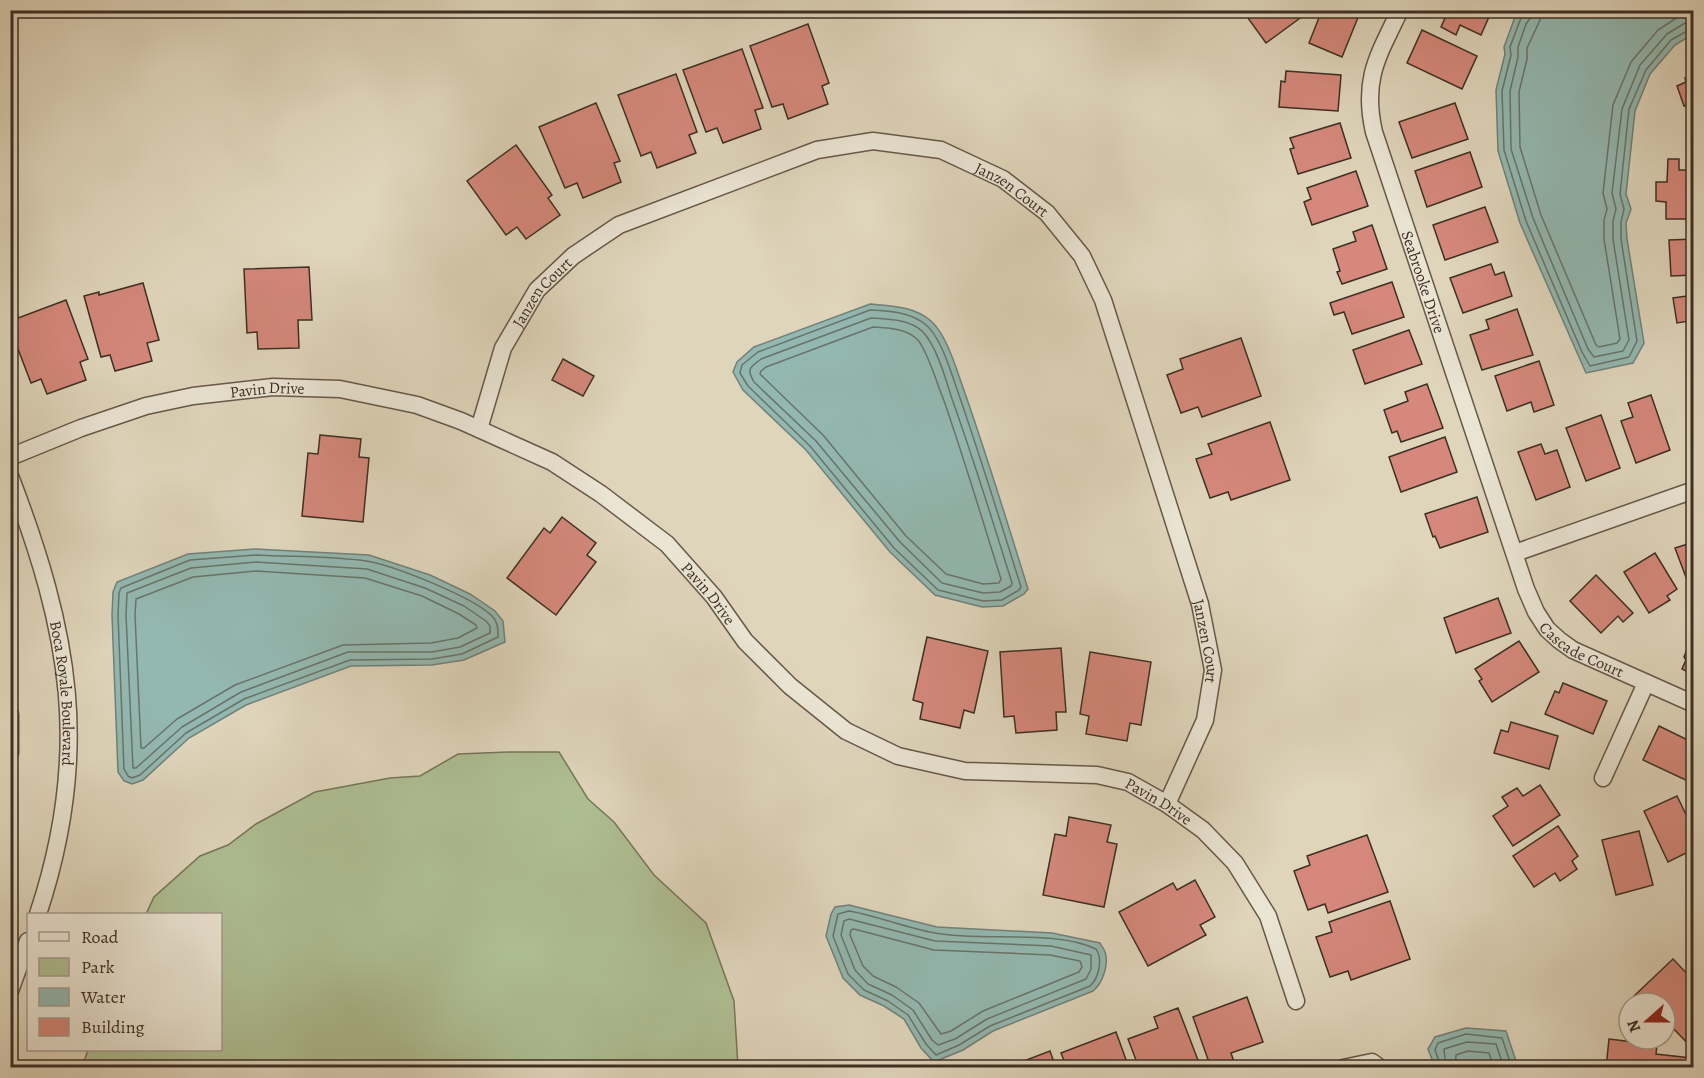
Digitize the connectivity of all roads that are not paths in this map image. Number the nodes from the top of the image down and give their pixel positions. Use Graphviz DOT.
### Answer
graph roads {
  1 [pos="1400,10"];
  2 [pos="479,429"];
  3 [pos="10,457"];
  4 [pos="10,476"];
  5 [pos="1694,490"];
  6 [pos="1515,553"];
  7 [pos="1646,683"];
  8 [pos="1694,704"];
  9 [pos="10,714"];
  10 [pos="10,753"];
  11 [pos="1603,778"];
  12 [pos="1167,804"];
  13 [pos="39,913"];
  14 [pos="27,944"];
  15 [pos="10,991"];
  16 [pos="1296,1001"];
  17 [pos="1343,1068"];
  18 [pos="1380,1068"];
  1 -- 6 [label="street, Seabrooke Drive"];
  2 -- 3 [label="street, Pavin Drive"];
  2 -- 12 [label="street, Pavin Drive"];
  2 -- 12 [label="street, Janzen Court"];
  4 -- 13 [label="street, Boca Royale Boulevard"];
  5 -- 6 [label="street"];
  6 -- 7 [label="street, Cascade Court"];
  7 -- 8 [label="street, Cascade Court"];
  7 -- 11 [label="street"];
  9 -- 10 [label="street"];
  12 -- 16 [label="street, Pavin Drive"];
  14 -- 15 [label="street"];
  17 -- 18 [label="street"];
}
